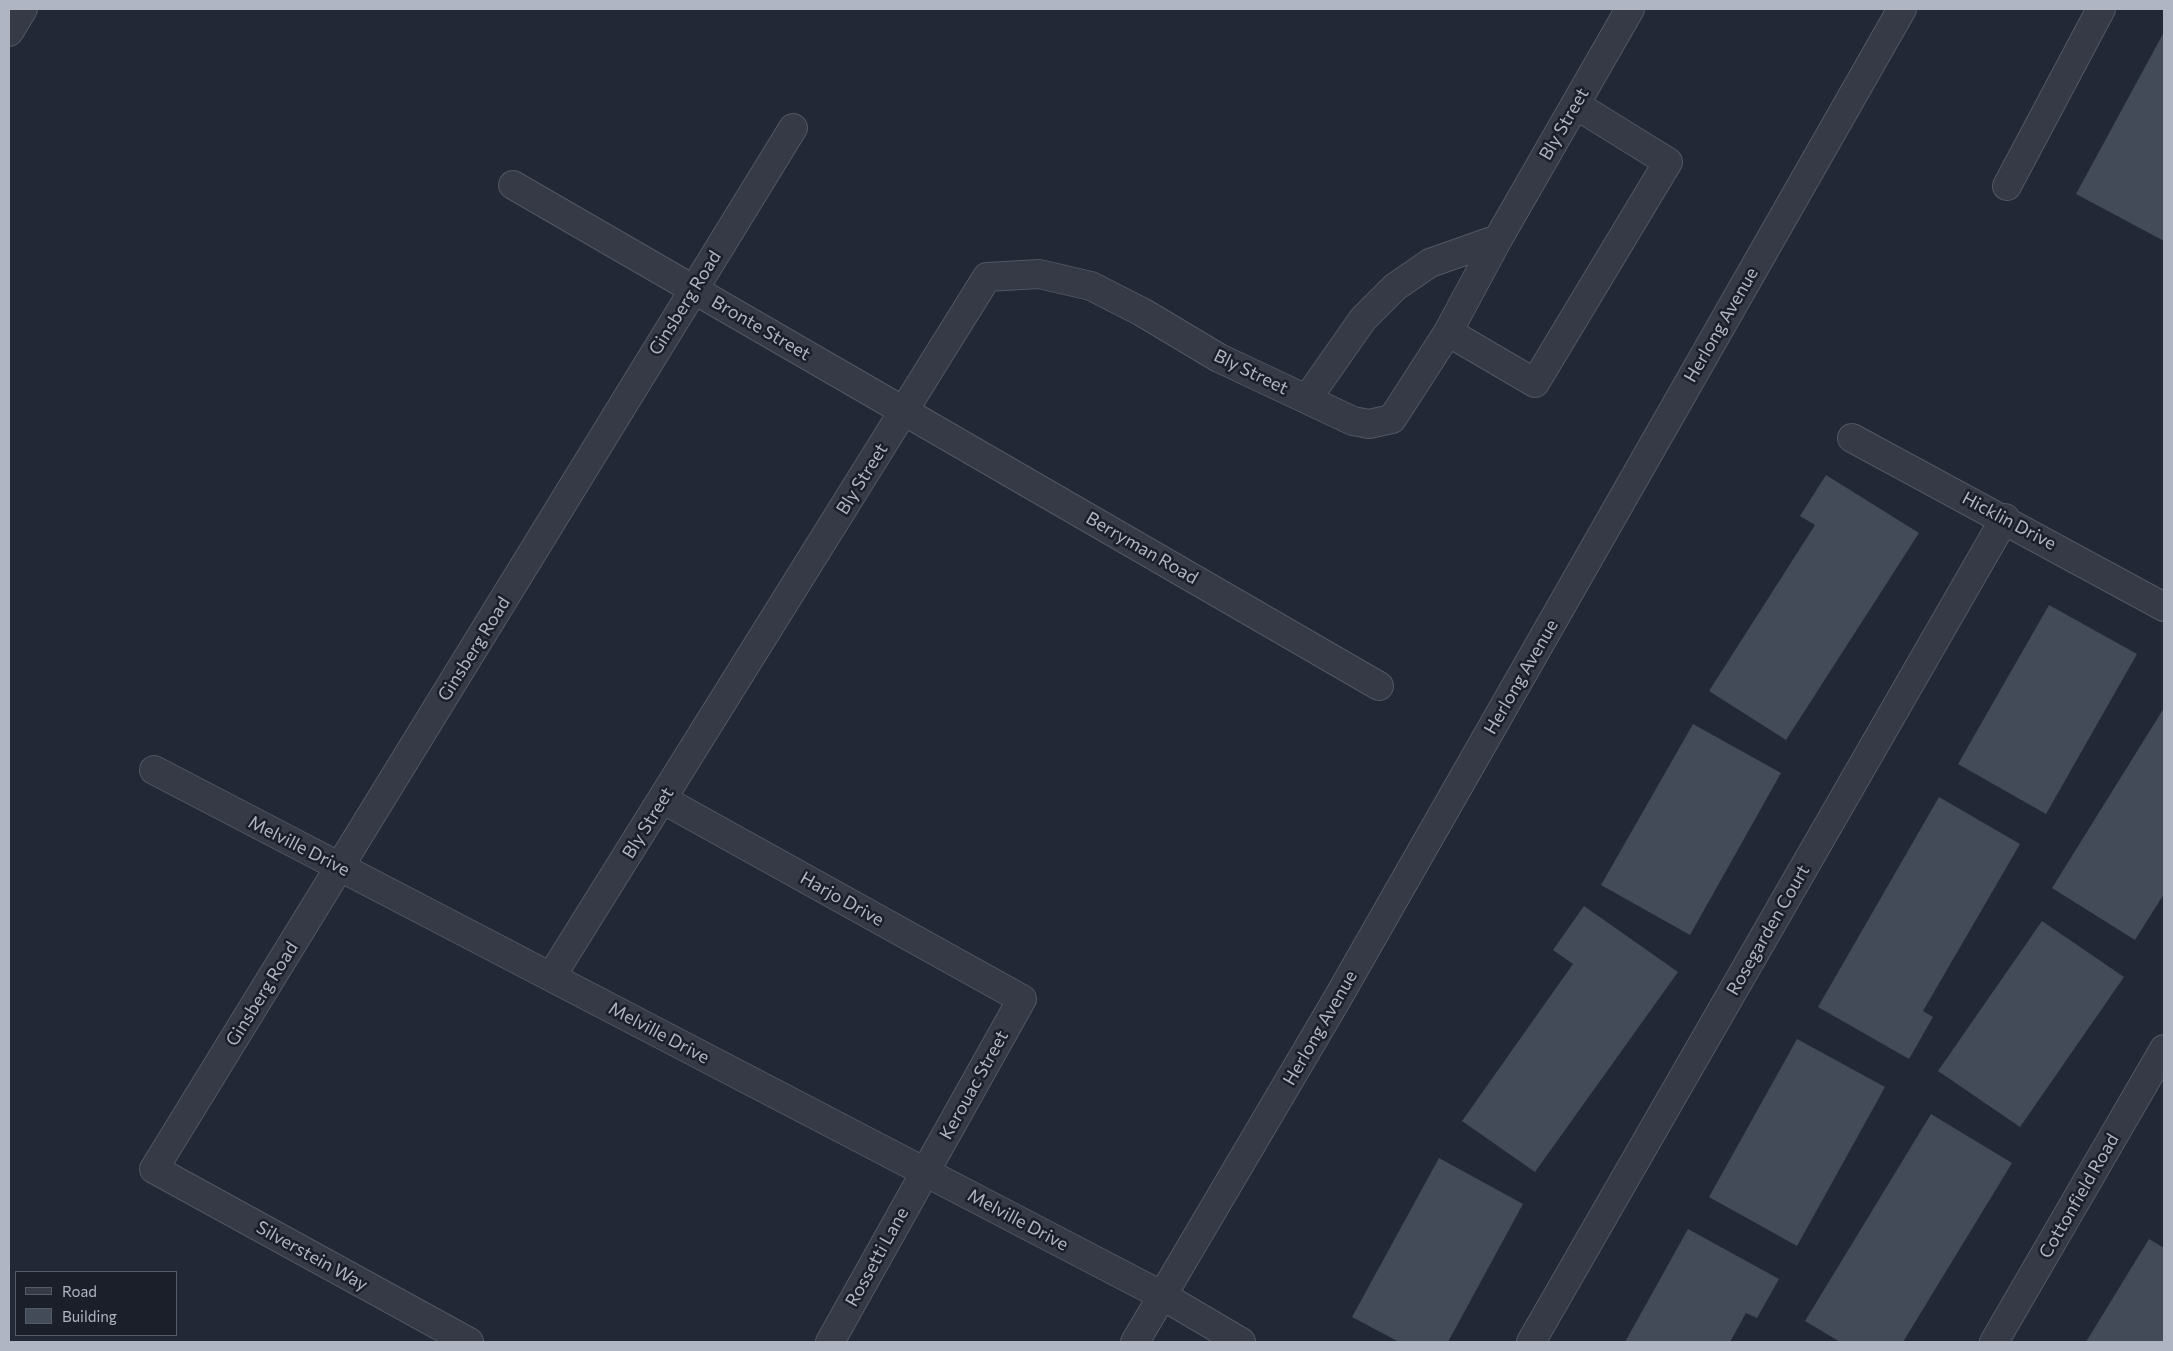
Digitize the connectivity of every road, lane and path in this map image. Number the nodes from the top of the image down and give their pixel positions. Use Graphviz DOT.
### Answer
graph roads {
  1 [pos="23,9"];
  2 [pos="1630,9"];
  3 [pos="1902,9"];
  4 [pos="2101,9"];
  5 [pos="9,32"];
  6 [pos="1576,105"];
  7 [pos="793,128"];
  8 [pos="513,184"];
  9 [pos="2007,186"];
  10 [pos="1498,238"];
  11 [pos="694,289"];
  12 [pos="1448,332"];
  13 [pos="1307,399"];
  14 [pos="905,411"];
  15 [pos="1852,438"];
  16 [pos="2005,518"];
  17 [pos="2164,607"];
  18 [pos="1380,686"];
  19 [pos="154,770"];
  20 [pos="662,799"];
  21 [pos="340,867"];
  22 [pos="551,977"];
  23 [pos="1022,999"];
  24 [pos="2164,1049"];
  25 [pos="154,1169"];
  26 [pos="925,1172"];
  27 [pos="1163,1296"];
  28 [pos="469,1342"];
  29 [pos="830,1342"];
  30 [pos="1136,1342"];
  31 [pos="1241,1342"];
  32 [pos="1532,1342"];
  33 [pos="1994,1342"];
  1 -- 5 [label="street"];
  2 -- 6 [label="street, Bly Street"];
  3 -- 27 [label="street, Herlong Avenue"];
  4 -- 9 [label="street"];
  6 -- 10 [label="street, Bly Street"];
  6 -- 12 [label="street"];
  7 -- 11 [label="street, Ginsberg Road"];
  8 -- 11 [label="street, Bronte Street"];
  10 -- 12 [label="street, Bly Street"];
  10 -- 13 [label="street, Bly Street"];
  11 -- 14 [label="street, Bronte Street"];
  11 -- 21 [label="street, Ginsberg Road"];
  12 -- 13 [label="street, Bly Street"];
  13 -- 14 [label="street, Bly Street"];
  14 -- 18 [label="street, Berryman Road"];
  14 -- 20 [label="street, Bly Street"];
  15 -- 16 [label="street, Hicklin Drive"];
  16 -- 17 [label="street, Hicklin Drive"];
  16 -- 32 [label="street, Rosegarden Court"];
  19 -- 21 [label="street, Melville Drive"];
  20 -- 22 [label="street, Bly Street"];
  20 -- 23 [label="street, Harjo Drive"];
  21 -- 22 [label="street, Melville Drive"];
  21 -- 25 [label="street, Ginsberg Road"];
  22 -- 26 [label="street, Melville Drive"];
  23 -- 26 [label="street, Kerouac Street"];
  24 -- 33 [label="street, Cottonfield Road"];
  25 -- 28 [label="street, Silverstein Way"];
  26 -- 27 [label="street, Melville Drive"];
  26 -- 29 [label="street, Rossetti Lane"];
  27 -- 30 [label="street, Herlong Avenue"];
  27 -- 31 [label="street, Melville Drive"];
}
